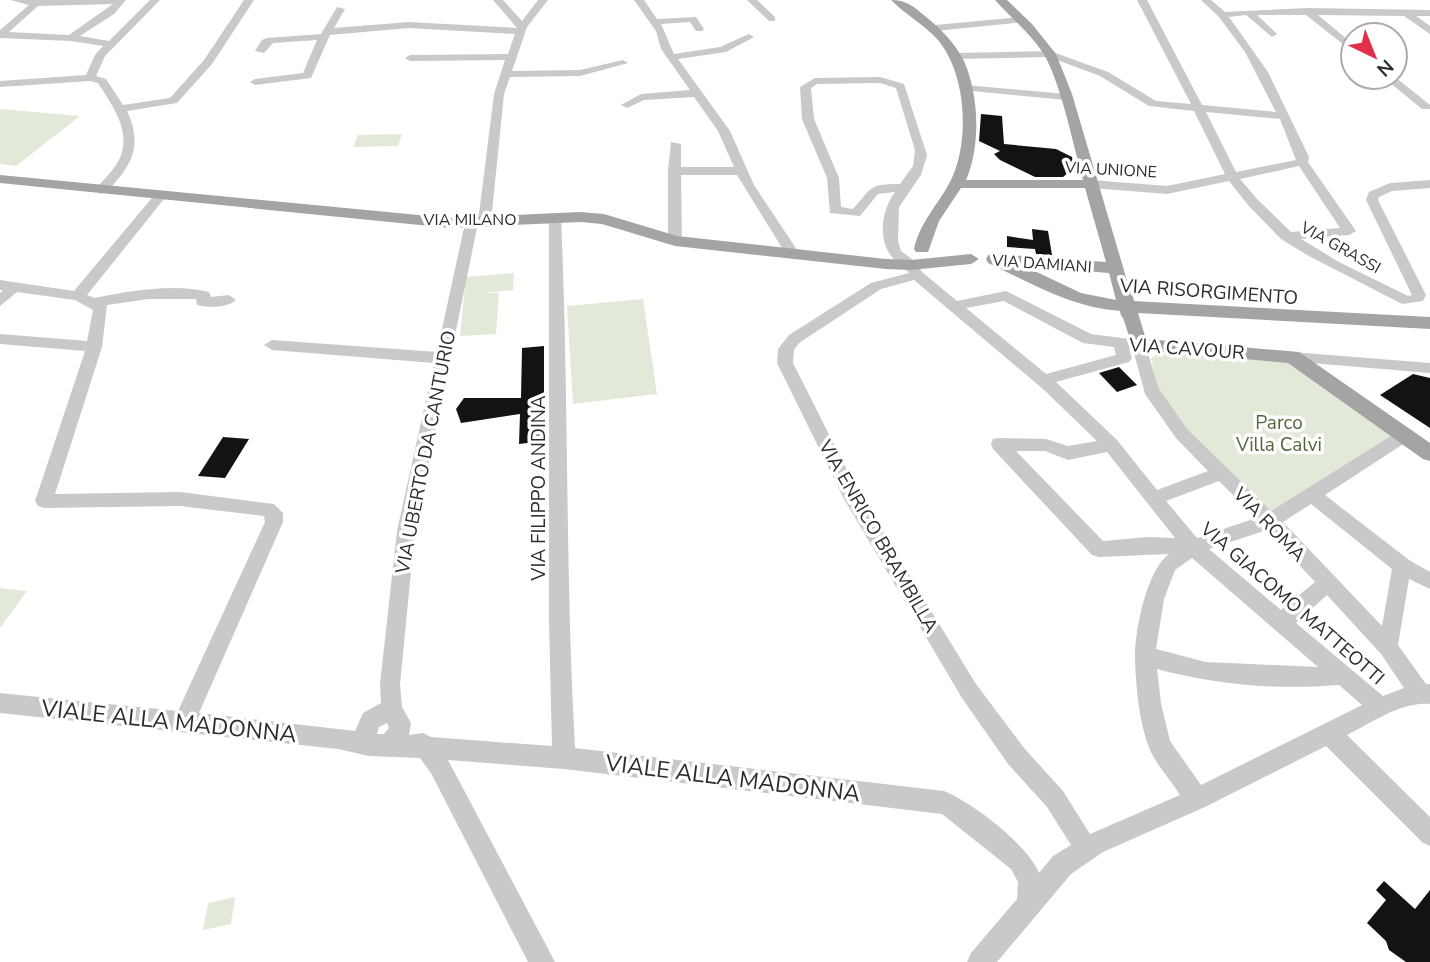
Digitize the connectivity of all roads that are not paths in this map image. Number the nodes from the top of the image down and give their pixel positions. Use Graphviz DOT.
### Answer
graph roads {
  1 [pos="15,0"];
  2 [pos="121,0"];
  3 [pos="155,0"];
  4 [pos="249,0"];
  5 [pos="498,0"];
  6 [pos="543,0"];
  7 [pos="639,0"];
  8 [pos="752,0"];
  9 [pos="897,0"];
  10 [pos="1001,0"];
  11 [pos="1142,0"];
  12 [pos="1206,0"];
  13 [pos="1297,0"];
  14 [pos="36,4"];
  15 [pos="340,9"];
  16 [pos="1248,12"];
  17 [pos="1308,12"];
  18 [pos="1408,13"];
  19 [pos="1430,13"];
  20 [pos="1225,15"];
  21 [pos="772,19"];
  22 [pos="1022,20"];
  23 [pos="656,22"];
  24 [pos="521,29"];
  25 [pos="699,29"];
  26 [pos="935,29"];
  27 [pos="1430,31"];
  28 [pos="1272,34"];
  29 [pos="0,35"];
  30 [pos="325,35"];
  31 [pos="749,37"];
  32 [pos="1339,37"];
  33 [pos="71,38"];
  34 [pos="110,44"];
  35 [pos="260,51"];
  36 [pos="1050,54"];
  37 [pos="955,55"];
  38 [pos="511,57"];
  39 [pos="673,57"];
  40 [pos="410,58"];
  41 [pos="623,63"];
  42 [pos="505,74"];
  43 [pos="90,78"];
  44 [pos="255,82"];
  45 [pos="0,83"];
  46 [pos="967,88"];
  47 [pos="1406,91"];
  48 [pos="698,93"];
  49 [pos="1066,97"];
  50 [pos="626,106"];
  51 [pos="1426,107"];
  52 [pos="1198,108"];
  53 [pos="120,109"];
  54 [pos="1284,116"];
  55 [pos="675,144"];
  56 [pos="1303,162"];
  57 [pos="742,171"];
  58 [pos="674,172"];
  59 [pos="1233,178"];
  60 [pos="0,179"];
  61 [pos="956,184"];
  62 [pos="1092,184"];
  63 [pos="1430,184"];
  64 [pos="901,188"];
  65 [pos="101,190"];
  66 [pos="160,197"];
  67 [pos="555,217"];
  68 [pos="478,222"];
  69 [pos="1286,236"];
  70 [pos="675,241"];
  71 [pos="922,249"];
  72 [pos="792,253"];
  73 [pos="971,259"];
  74 [pos="994,260"];
  75 [pos="907,267"];
  76 [pos="1114,268"];
  77 [pos="8,286"];
  78 [pos="78,296"];
  79 [pos="1413,299"];
  80 [pos="229,300"];
  81 [pos="0,301"];
  82 [pos="94,303"];
  83 [pos="955,306"];
  84 [pos="1424,323"];
  85 [pos="0,340"];
  86 [pos="272,345"];
  87 [pos="94,347"];
  88 [pos="1128,349"];
  89 [pos="1292,357"];
  90 [pos="442,358"];
  91 [pos="1430,368"];
  92 [pos="1043,380"];
  93 [pos="1405,435"];
  94 [pos="1111,444"];
  95 [pos="1430,453"];
  96 [pos="1222,473"];
  97 [pos="1313,496"];
  98 [pos="1154,498"];
  99 [pos="1270,521"];
  100 [pos="1193,547"];
  101 [pos="1402,566"];
  102 [pos="1430,581"];
  103 [pos="1327,583"];
  104 [pos="1280,624"];
  105 [pos="1388,648"];
  106 [pos="1145,656"];
  107 [pos="1341,675"];
  108 [pos="1425,694"];
  109 [pos="0,703"];
  110 [pos="1380,707"];
  111 [pos="184,722"];
  112 [pos="382,728"];
  113 [pos="1328,732"];
  114 [pos="428,747"];
  115 [pos="470,752"];
  116 [pos="564,758"];
  117 [pos="443,775"];
  118 [pos="1197,799"];
  119 [pos="1430,834"];
  120 [pos="1080,838"];
  121 [pos="1019,861"];
  122 [pos="1060,867"];
  123 [pos="1028,905"];
  124 [pos="542,962"];
  125 [pos="981,962"];
  1 -- 14 [label="street"];
  2 -- 14 [label="street"];
  2 -- 33 [label="street"];
  3 -- 34 [label="street"];
  4 -- 53 [label="street"];
  5 -- 24 [label="street"];
  6 -- 24 [label="street, VIA UBERTO DA CANTURIO"];
  7 -- 23 [label="street"];
  8 -- 21 [label="street"];
  9 -- 26 [label="main road"];
  10 -- 22 [label="main road"];
  11 -- 52 [label="street, VIA GRASSI"];
  12 -- 20 [label="street"];
  13 -- 17 [label="street"];
  14 -- 29 [label="street"];
  15 -- 30 [label="street"];
  16 -- 17 [label="street"];
  16 -- 20 [label="street"];
  16 -- 28 [label="street"];
  17 -- 18 [label="street"];
  17 -- 32 [label="street"];
  18 -- 19 [label="street"];
  18 -- 27 [label="street"];
  20 -- 54 [label="street"];
  22 -- 26 [label="street"];
  22 -- 36 [label="main road"];
  23 -- 25 [label="street"];
  23 -- 39 [label="street"];
  24 -- 30 [label="street"];
  24 -- 38 [label="street, VIA UBERTO DA CANTURIO"];
  26 -- 37 [label="main road"];
  29 -- 33 [label="street"];
  30 -- 35 [label="street"];
  30 -- 44 [label="street"];
  31 -- 39 [label="street"];
  33 -- 34 [label="street"];
  34 -- 43 [label="street"];
  36 -- 37 [label="street"];
  36 -- 49 [label="main road"];
  36 -- 52 [label="street"];
  37 -- 46 [label="main road"];
  38 -- 40 [label="street"];
  38 -- 42 [label="street, VIA UBERTO DA CANTURIO"];
  39 -- 48 [label="street"];
  41 -- 42 [label="street"];
  42 -- 68 [label="street, VIA UBERTO DA CANTURIO"];
  43 -- 45 [label="street"];
  43 -- 53 [label="street"];
  46 -- 49 [label="street"];
  46 -- 61 [label="main road"];
  47 -- 51 [label="street"];
  48 -- 50 [label="street"];
  48 -- 57 [label="street"];
  49 -- 62 [label="main road"];
  52 -- 54 [label="street"];
  52 -- 59 [label="street, VIA GRASSI"];
  53 -- 65 [label="street"];
  54 -- 56 [label="street"];
  55 -- 58 [label="street"];
  56 -- 59 [label="street, VIA UNIONE"];
  56 -- 69 [label="street"];
  57 -- 58 [label="street"];
  57 -- 72 [label="street"];
  58 -- 70 [label="street"];
  59 -- 62 [label="street, VIA UNIONE"];
  59 -- 69 [label="street, VIA GRASSI"];
  60 -- 65 [label="main road, VIA MILANO"];
  61 -- 62 [label="main road, VIA UNIONE"];
  61 -- 71 [label="main road"];
  62 -- 76 [label="main road"];
  63 -- 79 [label="street"];
  64 -- 64 [label="street"];
  64 -- 75 [label="street"];
  65 -- 66 [label="main road, VIA MILANO"];
  66 -- 68 [label="main road, VIA MILANO"];
  66 -- 78 [label="street"];
  67 -- 68 [label="main road, VIA MILANO"];
  67 -- 70 [label="main road, VIA MILANO"];
  67 -- 116 [label="street, VIA FILIPPO ANDINA"];
  68 -- 90 [label="street, VIA UBERTO DA CANTURIO"];
  69 -- 79 [label="street, VIA GRASSI"];
  70 -- 72 [label="main road, VIA MILANO"];
  71 -- 73 [label="main road"];
  71 -- 75 [label="main road"];
  72 -- 75 [label="main road, VIA MILANO"];
  73 -- 74 [label="main road, VIA DAMIANI"];
  73 -- 75 [label="main road, VIA MILANO"];
  74 -- 76 [label="main road, VIA DAMIANI"];
  74 -- 84 [label="main road, VIA RISORGIMENTO"];
  75 -- 83 [label="street, VIA GIACOMO MATTEOTTI"];
  75 -- 120 [label="street, VIA ENRICO BRAMBILLA"];
  76 -- 88 [label="main road"];
  77 -- 78 [label="street"];
  77 -- 81 [label="street"];
  78 -- 82 [label="street"];
  79 -- 84 [label="street"];
  80 -- 82 [label="street"];
  82 -- 87 [label="street"];
  83 -- 88 [label="street, VIA CAVOUR"];
  83 -- 92 [label="street, VIA GIACOMO MATTEOTTI"];
  85 -- 87 [label="street"];
  86 -- 90 [label="street"];
  87 -- 111 [label="street"];
  88 -- 89 [label="main road, VIA CAVOUR"];
  88 -- 92 [label="street"];
  88 -- 96 [label="street, VIA ROMA"];
  89 -- 91 [label="street, VIA CAVOUR"];
  89 -- 93 [label="main road"];
  90 -- 112 [label="street, VIA UBERTO DA CANTURIO"];
  92 -- 94 [label="street, VIA GIACOMO MATTEOTTI"];
  93 -- 95 [label="main road"];
  93 -- 97 [label="street"];
  94 -- 98 [label="street, VIA GIACOMO MATTEOTTI"];
  94 -- 100 [label="street"];
  96 -- 98 [label="street"];
  96 -- 99 [label="street, VIA ROMA"];
  97 -- 99 [label="street"];
  97 -- 101 [label="street"];
  98 -- 100 [label="street, VIA GIACOMO MATTEOTTI"];
  99 -- 100 [label="street"];
  99 -- 103 [label="street, VIA ROMA"];
  100 -- 104 [label="street, VIA GIACOMO MATTEOTTI"];
  100 -- 106 [label="street"];
  101 -- 102 [label="street"];
  101 -- 105 [label="street"];
  103 -- 104 [label="street"];
  103 -- 105 [label="street, VIA ROMA"];
  104 -- 107 [label="street, VIA GIACOMO MATTEOTTI"];
  105 -- 108 [label="street, VIA ROMA"];
  106 -- 107 [label="street"];
  106 -- 118 [label="street"];
  107 -- 110 [label="street, VIA GIACOMO MATTEOTTI"];
  108 -- 110 [label="street"];
  109 -- 111 [label="street, VIALE ALLA MADONNA"];
  110 -- 113 [label="street"];
  111 -- 112 [label="street, VIALE ALLA MADONNA"];
  112 -- 114 [label="street, VIALE ALLA MADONNA"];
  113 -- 118 [label="street"];
  113 -- 119 [label="street"];
  114 -- 115 [label="street, VIALE ALLA MADONNA"];
  114 -- 117 [label="street"];
  115 -- 116 [label="street, VIALE ALLA MADONNA"];
  115 -- 117 [label="street"];
  116 -- 121 [label="street, VIALE ALLA MADONNA"];
  117 -- 124 [label="street"];
  118 -- 122 [label="street"];
  121 -- 122 [label="street, VIALE ALLA MADONNA"];
  121 -- 123 [label="street"];
  122 -- 123 [label="street"];
  123 -- 125 [label="street"];
}
